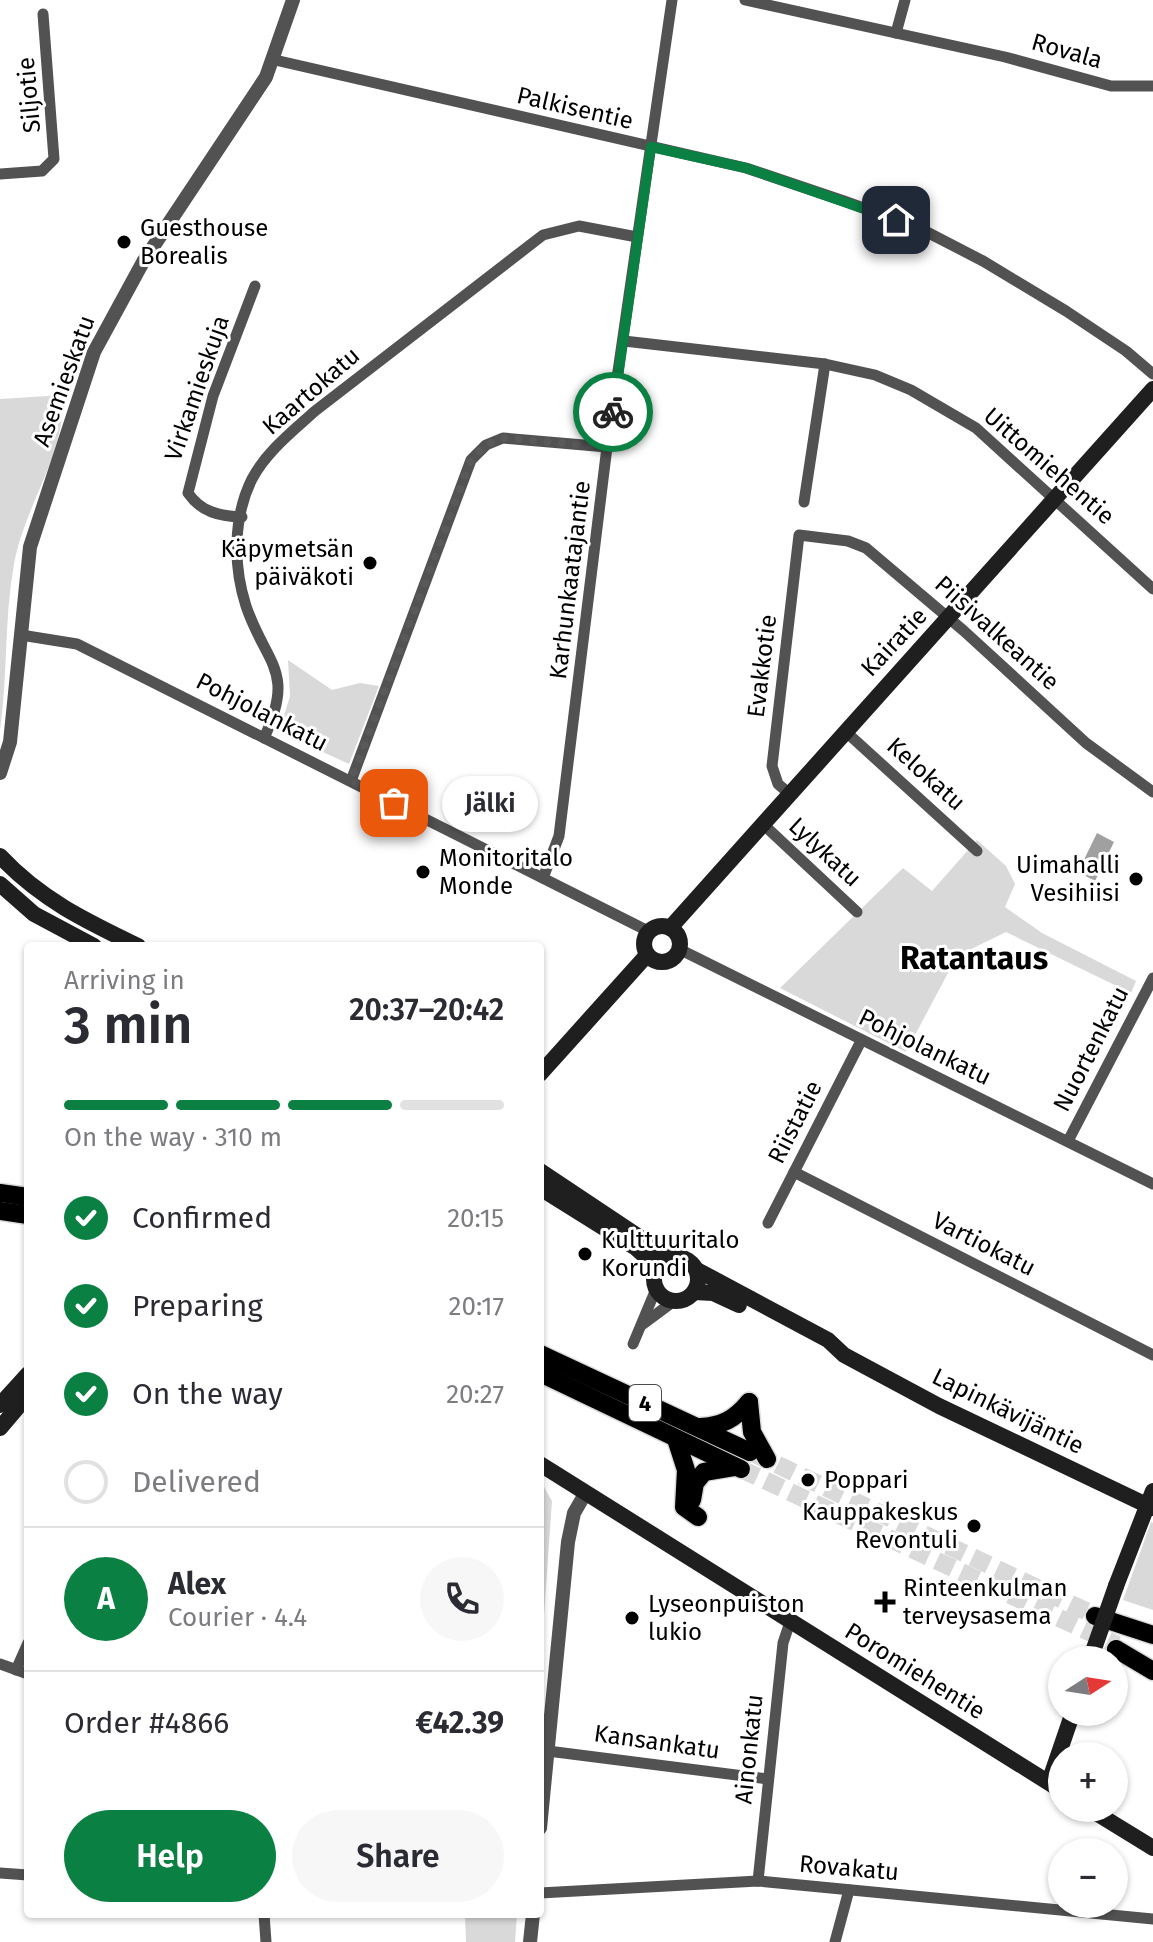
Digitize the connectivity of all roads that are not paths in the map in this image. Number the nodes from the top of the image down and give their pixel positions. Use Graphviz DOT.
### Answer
graph roads {
  1 [pos="293,0"];
  2 [pos="672,0"];
  3 [pos="745,0"];
  4 [pos="905,0"];
  5 [pos="43,14"];
  6 [pos="896,33"];
  7 [pos="275,60"];
  8 [pos="1153,86"];
  9 [pos="651,147"];
  10 [pos="0,174"];
  11 [pos="637,237"];
  12 [pos="255,286"];
  13 [pos="624,341"];
  14 [pos="825,364"];
  15 [pos="1153,374"];
  16 [pos="1153,389"];
  17 [pos="607,447"];
  18 [pos="1052,498"];
  19 [pos="804,502"];
  20 [pos="242,517"];
  21 [pos="799,535"];
  22 [pos="1153,589"];
  23 [pos="949,619"];
  24 [pos="21,635"];
  25 [pos="845,731"];
  26 [pos="264,738"];
  27 [pos="0,773"];
  28 [pos="351,781"];
  29 [pos="1153,792"];
  30 [pos="791,795"];
  31 [pos="764,825"];
  32 [pos="977,851"];
  33 [pos="0,856"];
  34 [pos="543,878"];
  35 [pos="0,884"];
  36 [pos="857,912"];
  37 [pos="670,928"];
  38 [pos="648,931"];
  39 [pos="86,942"];
  40 [pos="130,942"];
  41 [pos="679,949"];
  42 [pos="647,955"];
  43 [pos="1153,978"];
  44 [pos="861,1041"];
  45 [pos="544,1070"];
  46 [pos="1068,1141"];
  47 [pos="794,1172"];
  48 [pos="544,1174"];
  49 [pos="1153,1184"];
  50 [pos="544,1190"];
  51 [pos="0,1193"];
  52 [pos="24,1196"];
  53 [pos="0,1211"];
  54 [pos="24,1214"];
  55 [pos="768,1223"];
  56 [pos="663,1262"];
  57 [pos="697,1270"];
  58 [pos="656,1289"];
  59 [pos="694,1292"];
  60 [pos="674,1301"];
  61 [pos="643,1324"];
  62 [pos="633,1344"];
  63 [pos="844,1355"];
  64 [pos="1153,1355"];
  65 [pos="544,1356"];
  66 [pos="544,1375"];
  67 [pos="24,1378"];
  68 [pos="24,1400"];
  69 [pos="0,1405"];
  70 [pos="698,1427"];
  71 [pos="0,1428"];
  72 [pos="676,1439"];
  73 [pos="544,1467"];
  74 [pos="585,1494"];
  75 [pos="1151,1501"];
  76 [pos="1095,1616"];
  77 [pos="790,1622"];
  78 [pos="1153,1635"];
  79 [pos="1119,1640"];
  80 [pos="1153,1641"];
  81 [pos="1095,1646"];
  82 [pos="1153,1660"];
  83 [pos="1,1666"];
  84 [pos="1153,1671"];
  85 [pos="22,1672"];
  86 [pos="544,1742"];
  87 [pos="544,1750"];
  88 [pos="768,1779"];
  89 [pos="1048,1781"];
  90 [pos="1111,1822"];
  91 [pos="1153,1848"];
  92 [pos="0,1873"];
  93 [pos="24,1875"];
  94 [pos="758,1881"];
  95 [pos="849,1890"];
  96 [pos="544,1893"];
  97 [pos="264,1918"];
  98 [pos="533,1918"];
  99 [pos="1153,1919"];
  100 [pos="266,1942"];
  101 [pos="530,1942"];
  102 [pos="835,1942"];
  1 -- 7 [label="street, Asemieskatu"];
  2 -- 9 [label="street, Karhunkaatajantie"];
  3 -- 6 [label="street, Rovala"];
  4 -- 6 [label="street"];
  5 -- 10 [label="street, Siljotie"];
  6 -- 8 [label="street, Rovala"];
  7 -- 9 [label="street, Palkisentie"];
  7 -- 24 [label="street, Asemieskatu"];
  9 -- 11 [label="street, Karhunkaatajantie"];
  9 -- 15 [label="street, Palkisentie"];
  11 -- 13 [label="street, Karhunkaatajantie"];
  11 -- 20 [label="street, Kaartokatu"];
  12 -- 20 [label="street, Virkamieskuja"];
  13 -- 14 [label="street, Uittomiehentie"];
  13 -- 17 [label="street, Karhunkaatajantie"];
  14 -- 18 [label="street, Uittomiehentie"];
  14 -- 19 [label="street"];
  16 -- 18 [label="main road, Kairatie"];
  17 -- 28 [label="street"];
  17 -- 34 [label="street, Karhunkaatajantie"];
  18 -- 22 [label="street, Uittomiehentie"];
  18 -- 23 [label="main road, Kairatie"];
  20 -- 26 [label="street, Kaartokatu"];
  21 -- 23 [label="street, Piisivalkeantie"];
  21 -- 30 [label="street, Evakkotie"];
  23 -- 25 [label="main road, Kairatie"];
  23 -- 29 [label="street, Piisivalkeantie"];
  24 -- 26 [label="street, Pohjolankatu"];
  24 -- 27 [label="street, Asemieskatu"];
  25 -- 30 [label="main road, Kairatie"];
  25 -- 32 [label="street, Kelokatu"];
  26 -- 28 [label="street, Pohjolankatu"];
  28 -- 34 [label="street, Pohjolankatu"];
  30 -- 31 [label="main road, Kairatie"];
  31 -- 36 [label="street, Lylykatu"];
  31 -- 37 [label="main road, Kairatie"];
  33 -- 40 [label="main road"];
  34 -- 38 [label="street, Pohjolankatu"];
  35 -- 39 [label="main road"];
  37 -- 38 [label="main road"];
  37 -- 41 [label="main road"];
  38 -- 42 [label="main road"];
  41 -- 42 [label="main road"];
  41 -- 44 [label="street, Pohjolankatu"];
  42 -- 45 [label="main road"];
  43 -- 46 [label="street, Nuortenkatu"];
  44 -- 46 [label="street, Pohjolankatu"];
  44 -- 47 [label="street, Riistatie"];
  46 -- 49 [label="street, Pohjolankatu"];
  47 -- 55 [label="street, Riistatie"];
  47 -- 64 [label="street, Vartiokatu"];
  48 -- 56 [label="main road"];
  50 -- 56 [label="main road"];
  51 -- 52 [label="highway"];
  53 -- 54 [label="highway"];
  56 -- 57 [label="main road"];
  56 -- 58 [label="main road"];
  57 -- 59 [label="main road"];
  57 -- 63 [label="main road, Lapinkävijäntie"];
  58 -- 60 [label="main road"];
  58 -- 61 [label="street"];
  59 -- 60 [label="main road"];
  59 -- 63 [label="main road, Lapinkävijäntie"];
  60 -- 61 [label="street"];
  61 -- 62 [label="street"];
  63 -- 75 [label="main road, Lapinkävijäntie"];
  65 -- 70 [label="highway, 4"];
  66 -- 72 [label="highway, 4"];
  67 -- 69 [label="main road"];
  68 -- 71 [label="main road"];
  70 -- 70 [label="highway, 4"];
  72 -- 72 [label="highway, 4"];
  73 -- 74 [label="main road, Poromiehentie"];
  74 -- 77 [label="main road, Poromiehentie"];
  74 -- 86 [label="street"];
  75 -- 81 [label="main road, bridge"];
  76 -- 78 [label="highway"];
  77 -- 88 [label="street, Ainonkatu"];
  77 -- 89 [label="main road, Poromiehentie"];
  79 -- 80 [label="highway"];
  79 -- 82 [label="highway"];
  79 -- 84 [label="highway"];
  83 -- 85 [label="street"];
  87 -- 88 [label="street, Kansankatu"];
  88 -- 94 [label="street, Ainonkatu"];
  90 -- 91 [label="main road"];
  92 -- 93 [label="street"];
  94 -- 95 [label="street, Rovakatu"];
  94 -- 96 [label="street, Rovakatu"];
  95 -- 99 [label="street, Rovakatu"];
  95 -- 102 [label="street"];
  97 -- 100 [label="street"];
  98 -- 101 [label="street"];
}
